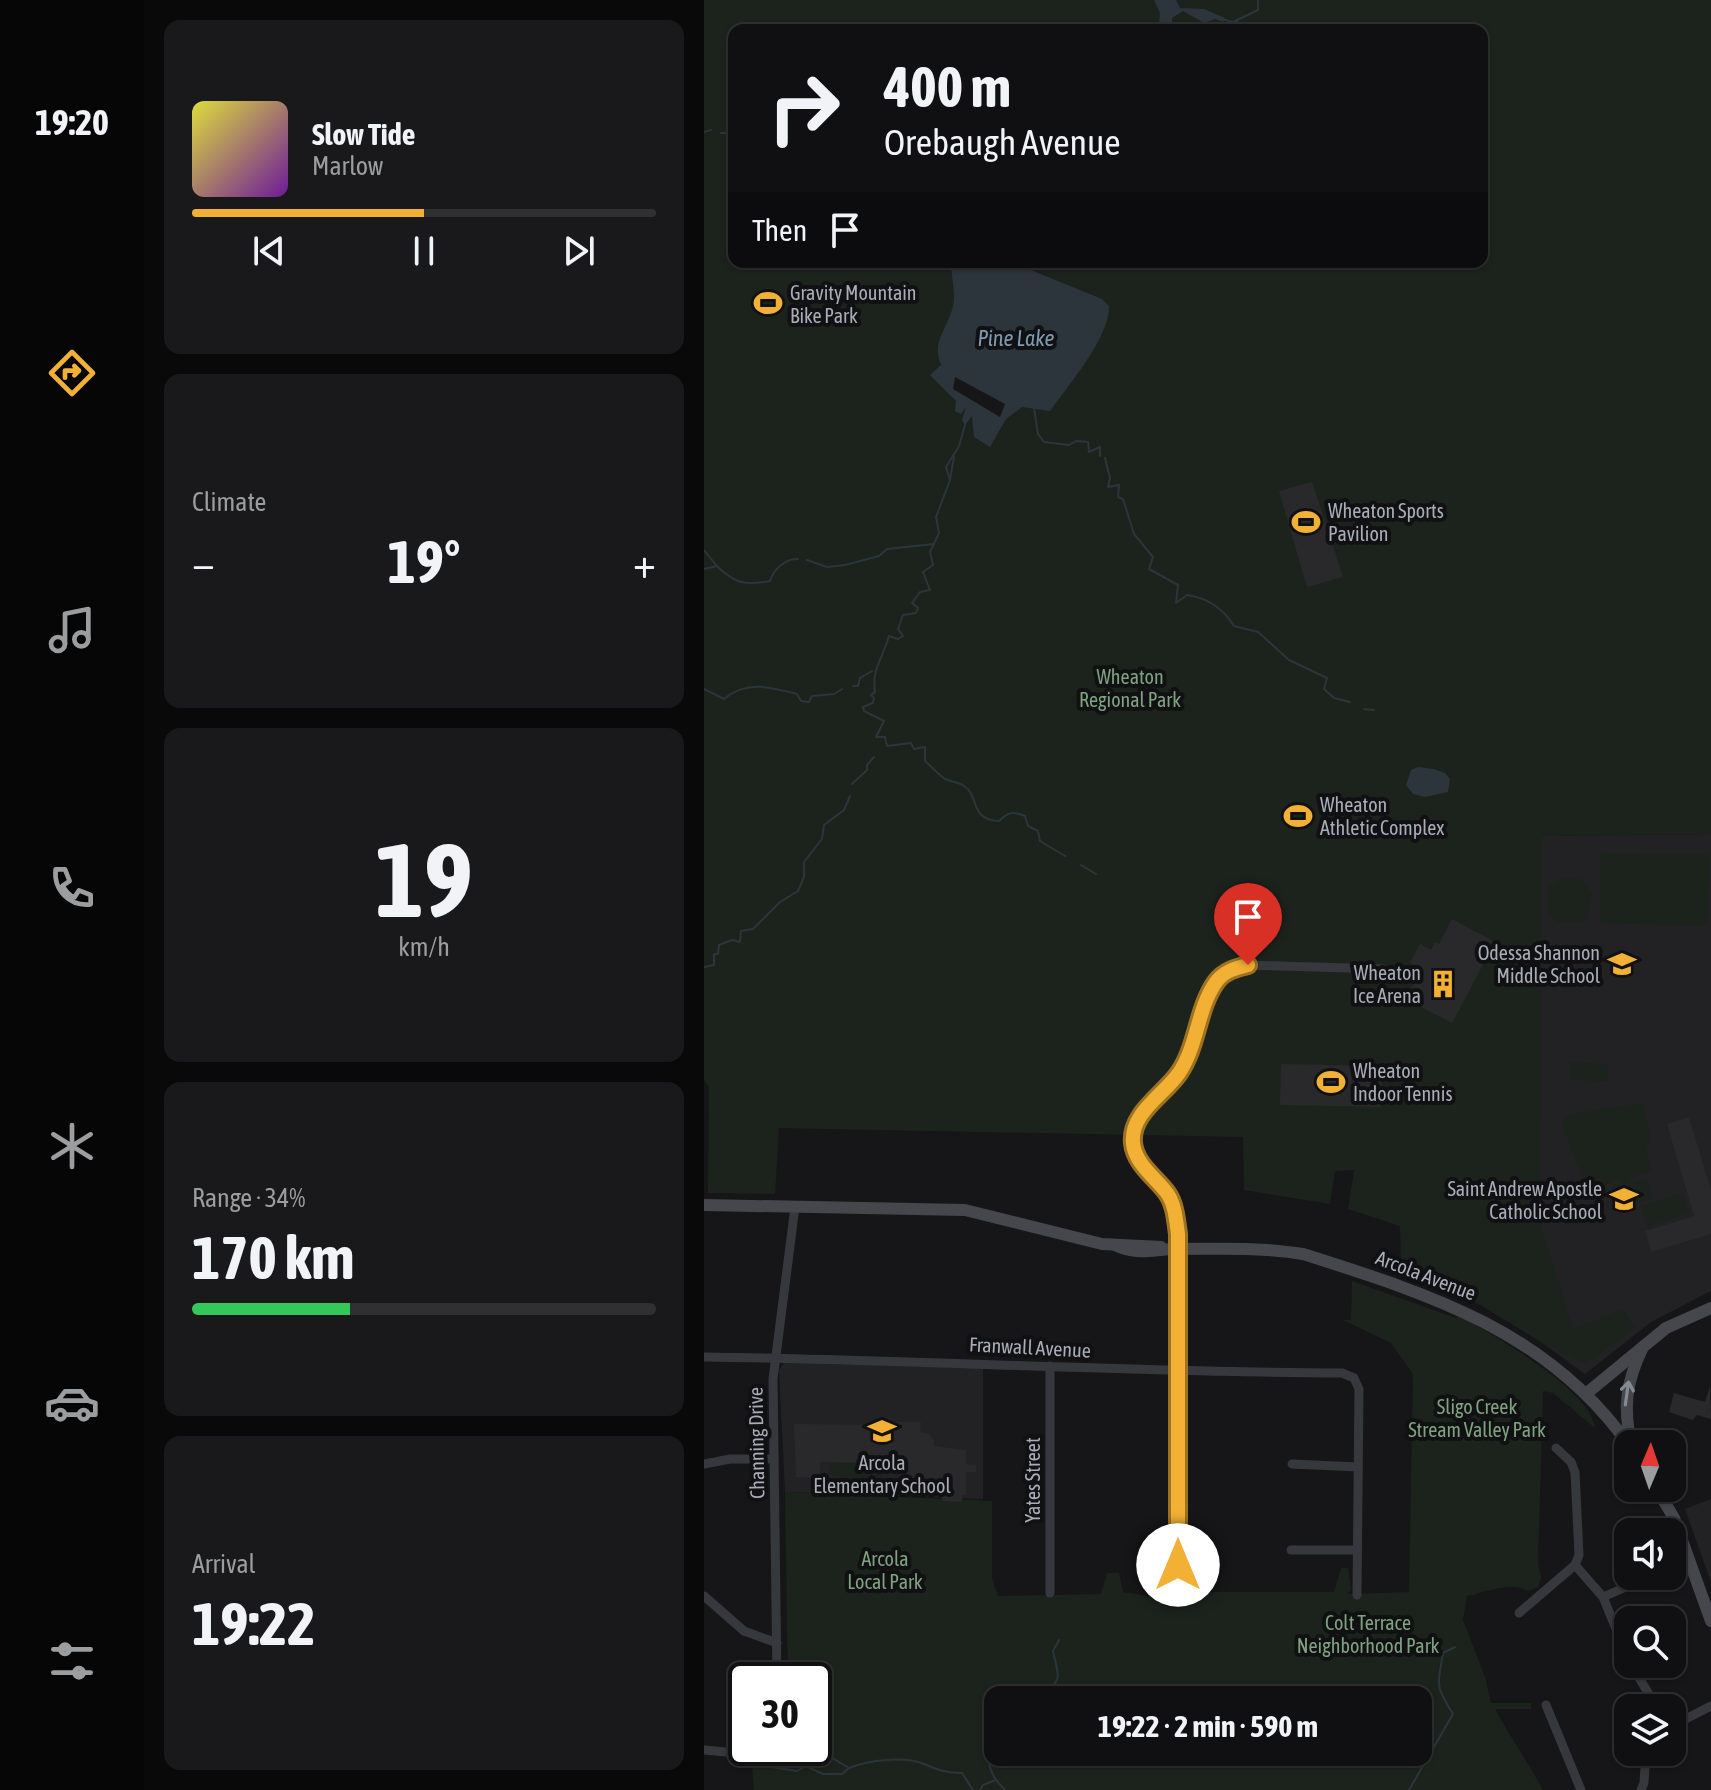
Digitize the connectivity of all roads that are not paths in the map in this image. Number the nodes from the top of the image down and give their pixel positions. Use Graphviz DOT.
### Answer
graph roads {
  1 [pos="1384,969"];
  2 [pos="704,1205"];
  3 [pos="795,1207"];
  4 [pos="1178,1249"];
  5 [pos="1711,1308"];
  6 [pos="1644,1344"];
  7 [pos="704,1357"];
  8 [pos="775,1358"];
  9 [pos="1050,1366"];
  10 [pos="1178,1373"];
  11 [pos="1587,1393"];
  12 [pos="1618,1430"];
  13 [pos="1628,1430"];
  14 [pos="1556,1448"];
  15 [pos="774,1459"];
  16 [pos="704,1464"];
  17 [pos="1292,1464"];
  18 [pos="1358,1467"];
  19 [pos="1664,1502"];
  20 [pos="1291,1550"];
  21 [pos="1357,1550"];
  22 [pos="1690,1559"];
  23 [pos="1686,1561"];
  24 [pos="1575,1565"];
  25 [pos="1619,1590"];
  26 [pos="1050,1593"];
  27 [pos="1179,1595"];
  28 [pos="1357,1595"];
  29 [pos="704,1596"];
  30 [pos="1603,1597"];
  31 [pos="1519,1613"];
  32 [pos="1711,1621"];
  33 [pos="1614,1624"];
  34 [pos="777,1643"];
  35 [pos="777,1662"];
  36 [pos="1546,1705"];
  37 [pos="1711,1706"];
  38 [pos="1686,1719"];
  39 [pos="704,1750"];
  40 [pos="728,1752"];
  41 [pos="1645,1766"];
  42 [pos="1581,1790"];
  43 [pos="1641,1790"];
  1 -- 4 [label="street"];
  2 -- 3 [label="street, Arcola Avenue"];
  3 -- 4 [label="street, Arcola Avenue"];
  3 -- 8 [label="street, Channing Drive"];
  4 -- 10 [label="street"];
  4 -- 11 [label="street, Arcola Avenue"];
  5 -- 6 [label="street"];
  6 -- 11 [label="street"];
  13 -- 6 [label="street, one-way"];
  7 -- 8 [label="street, Franwall Avenue"];
  8 -- 9 [label="street, Franwall Avenue"];
  8 -- 15 [label="street, Channing Drive"];
  9 -- 10 [label="street, Franwall Avenue"];
  9 -- 26 [label="street, Yates Street"];
  10 -- 18 [label="street, Franwall Avenue"];
  10 -- 27 [label="street"];
  11 -- 12 [label="street, Arcola Avenue"];
  14 -- 24 [label="street"];
  15 -- 16 [label="street"];
  15 -- 34 [label="street, Channing Drive"];
  17 -- 18 [label="street"];
  18 -- 21 [label="street"];
  19 -- 22 [label="street"];
  20 -- 21 [label="street"];
  21 -- 28 [label="street"];
  22 -- 23 [label="street"];
  22 -- 32 [label="street"];
  24 -- 30 [label="street"];
  24 -- 31 [label="street"];
  25 -- 30 [label="street"];
  29 -- 34 [label="street"];
  30 -- 33 [label="street"];
  34 -- 35 [label="street, Channing Drive"];
  36 -- 42 [label="street"];
  37 -- 38 [label="street"];
  39 -- 40 [label="street"];
  41 -- 43 [label="street"];
}
